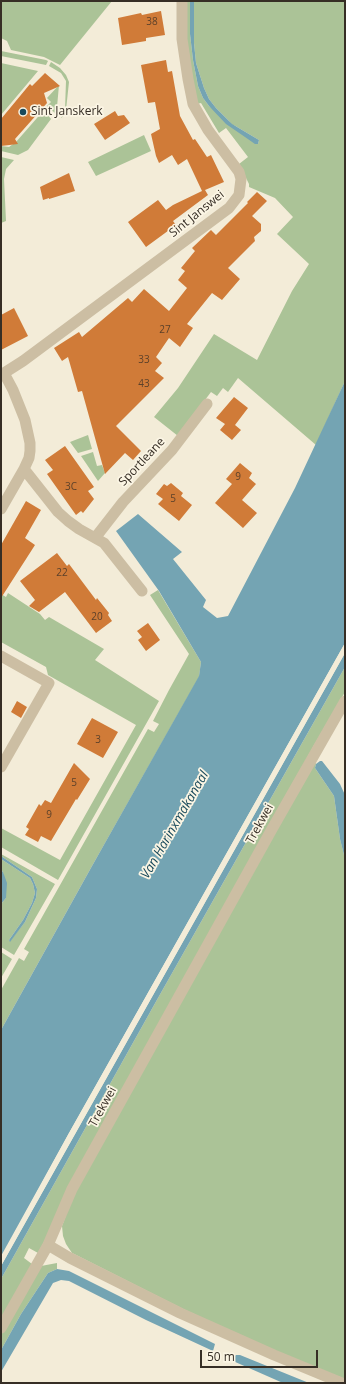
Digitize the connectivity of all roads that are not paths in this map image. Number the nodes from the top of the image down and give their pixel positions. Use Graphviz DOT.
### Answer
graph roads {
  1 [pos="182,1"];
  2 [pos="3,374"];
  3 [pos="207,404"];
  4 [pos="24,469"];
  5 [pos="1,509"];
  6 [pos="95,538"];
  7 [pos="142,592"];
  8 [pos="1,656"];
  9 [pos="345,701"];
  10 [pos="1,767"];
  11 [pos="48,1245"];
  12 [pos="1,1328"];
  13 [pos="342,1383"];
  1 -- 2 [label="street, Sint Janswei"];
  2 -- 4 [label="street"];
  3 -- 6 [label="street, Sportleane"];
  4 -- 5 [label="street"];
  4 -- 6 [label="street"];
  6 -- 7 [label="street"];
  8 -- 10 [label="street"];
  9 -- 11 [label="street, Trekwei"];
  11 -- 12 [label="street, Trekwei"];
  11 -- 13 [label="street"];
}
